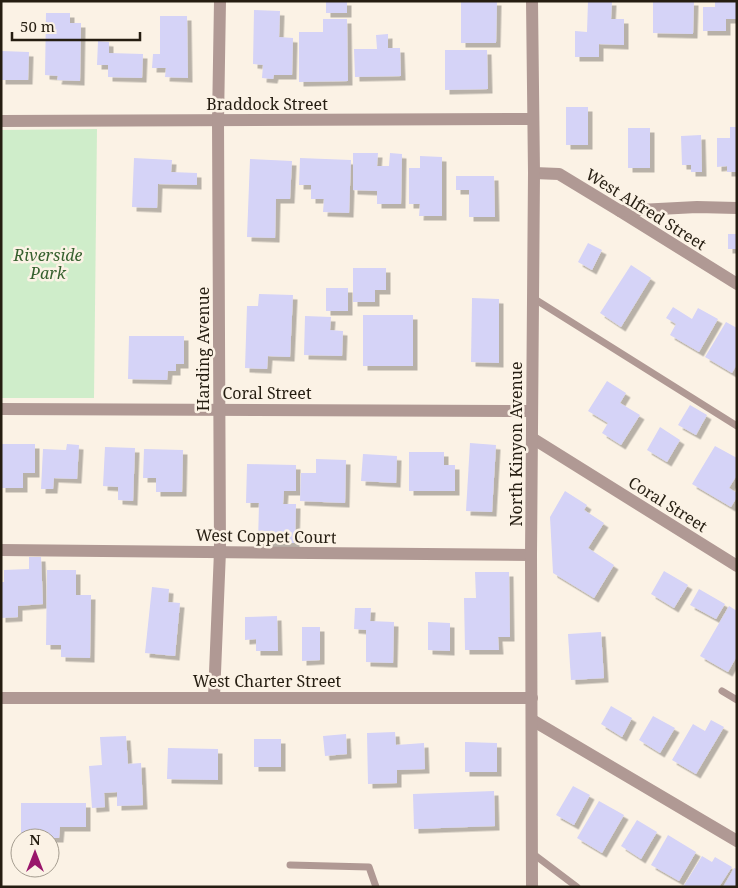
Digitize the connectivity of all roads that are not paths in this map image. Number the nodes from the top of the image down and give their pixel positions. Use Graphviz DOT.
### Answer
graph roads {
  1 [pos="220,1"];
  2 [pos="532,1"];
  3 [pos="533,119"];
  4 [pos="1,121"];
  5 [pos="218,121"];
  6 [pos="534,173"];
  7 [pos="737,208"];
  8 [pos="620,211"];
  9 [pos="737,284"];
  10 [pos="533,298"];
  11 [pos="1,409"];
  12 [pos="219,409"];
  13 [pos="532,410"];
  14 [pos="737,426"];
  15 [pos="532,438"];
  16 [pos="1,550"];
  17 [pos="220,551"];
  18 [pos="531,555"];
  19 [pos="737,566"];
  20 [pos="722,691"];
  21 [pos="214,697"];
  22 [pos="1,698"];
  23 [pos="532,698"];
  24 [pos="737,700"];
  25 [pos="532,720"];
  26 [pos="737,842"];
  27 [pos="532,853"];
  28 [pos="290,865"];
  29 [pos="376,887"];
  30 [pos="532,887"];
  31 [pos="577,887"];
  1 -- 5 [label="street, Harding Avenue"];
  2 -- 3 [label="street, North Kinyon Avenue"];
  3 -- 5 [label="street, Braddock Street"];
  3 -- 6 [label="street, North Kinyon Avenue"];
  4 -- 5 [label="street, Braddock Street"];
  5 -- 12 [label="street, Harding Avenue"];
  6 -- 8 [label="street, West Alfred Street"];
  6 -- 10 [label="street, North Kinyon Avenue"];
  7 -- 8 [label="street"];
  8 -- 9 [label="street, West Alfred Street"];
  10 -- 13 [label="street, North Kinyon Avenue"];
  10 -- 14 [label="lane"];
  11 -- 12 [label="street, Coral Street"];
  12 -- 13 [label="street, Coral Street"];
  12 -- 17 [label="street, Harding Avenue"];
  13 -- 15 [label="street, North Kinyon Avenue"];
  15 -- 18 [label="street, North Kinyon Avenue"];
  15 -- 19 [label="street, Coral Street"];
  16 -- 17 [label="street, West Coppet Court"];
  17 -- 18 [label="street, West Coppet Court"];
  17 -- 21 [label="street, Harding Avenue"];
  18 -- 23 [label="street, North Kinyon Avenue"];
  20 -- 24 [label="lane"];
  21 -- 22 [label="street, West Charter Street"];
  21 -- 23 [label="street, West Charter Street"];
  23 -- 25 [label="street, North Kinyon Avenue"];
  25 -- 26 [label="street"];
  25 -- 27 [label="street, North Kinyon Avenue"];
  27 -- 30 [label="street, North Kinyon Avenue"];
  27 -- 31 [label="lane"];
  28 -- 29 [label="lane"];
}
